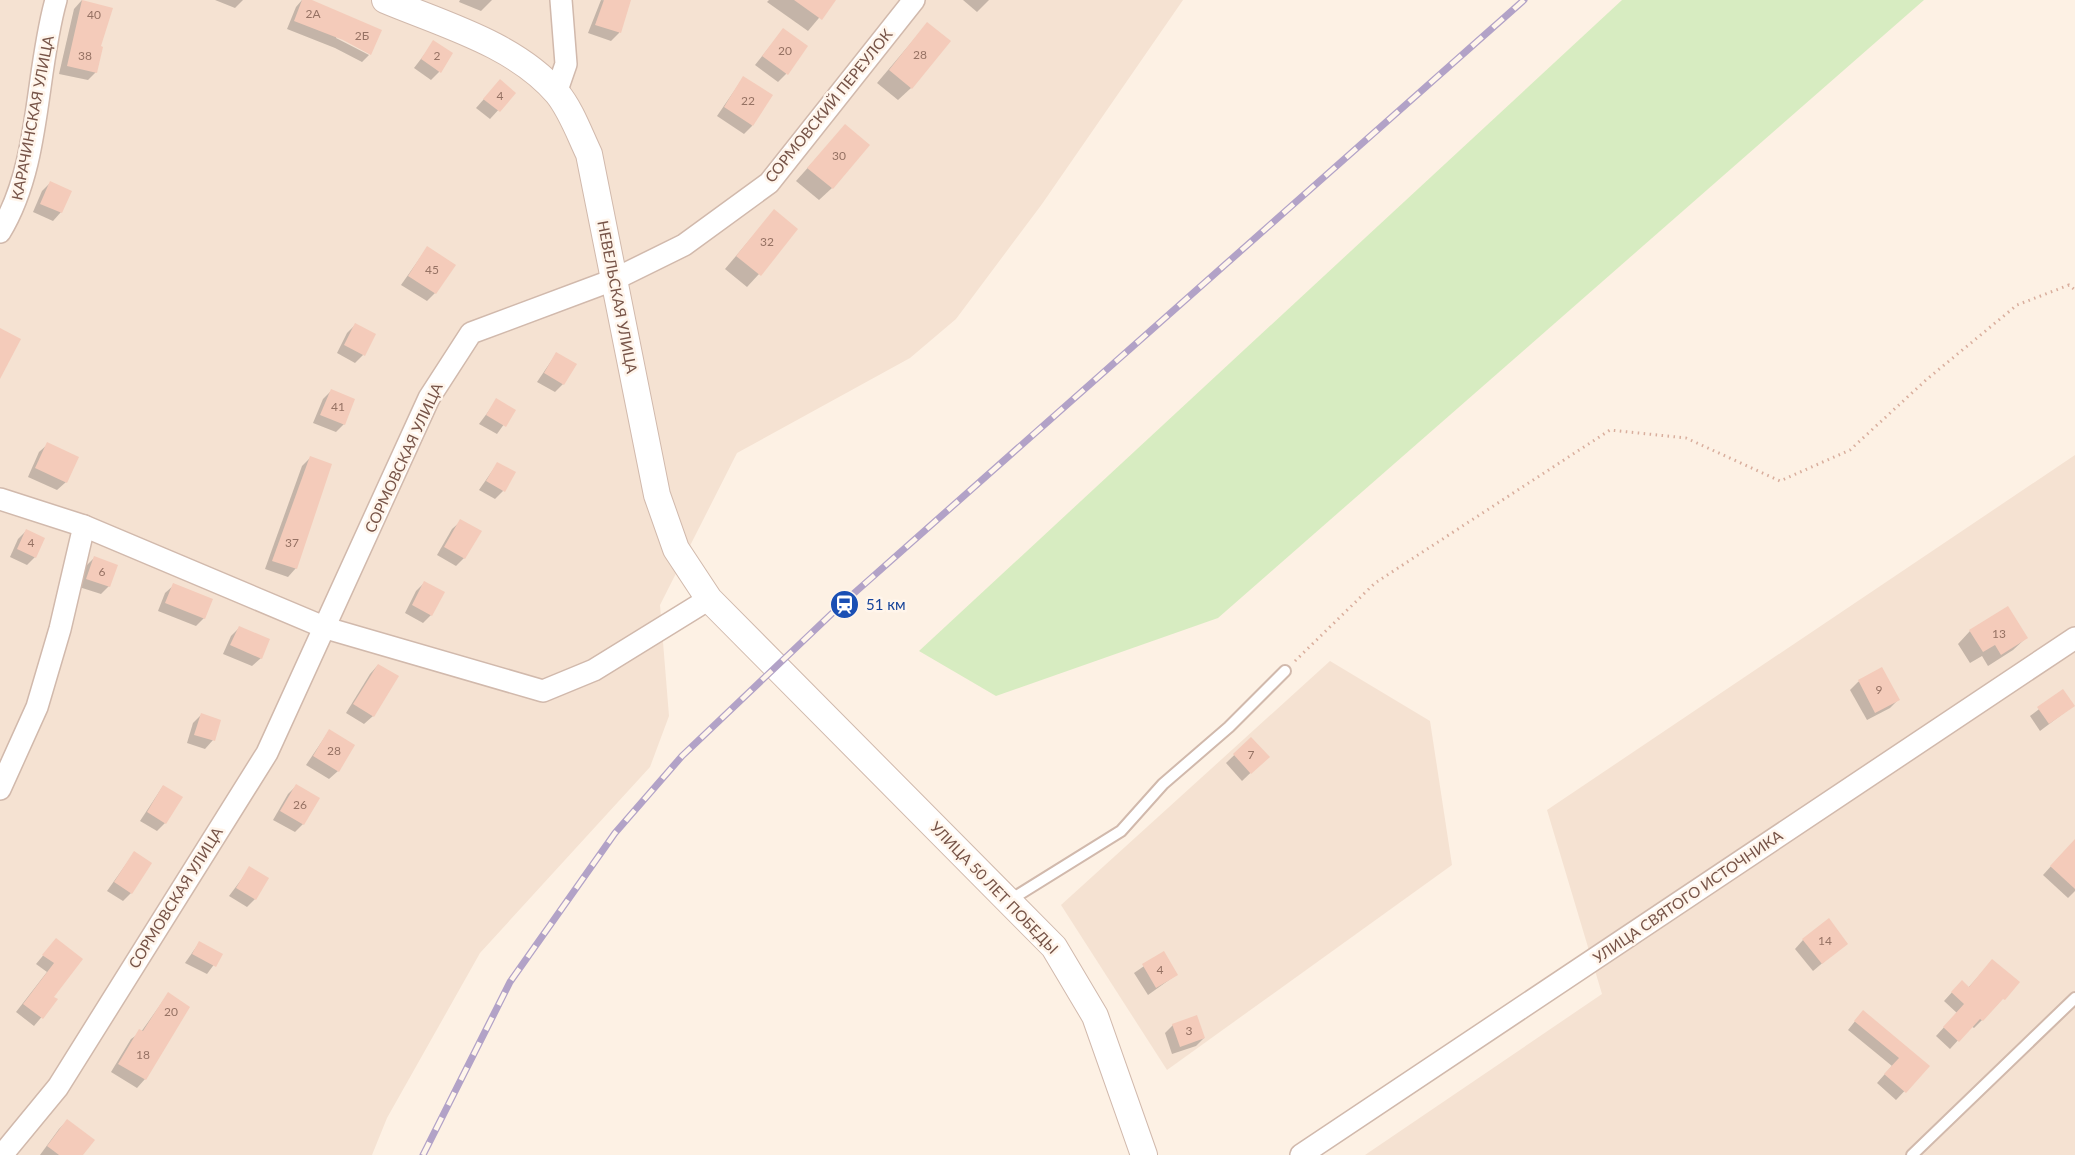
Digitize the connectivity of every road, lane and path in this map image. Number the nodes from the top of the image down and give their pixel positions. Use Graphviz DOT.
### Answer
graph roads {
  1 [pos="56,0"];
  2 [pos="385,0"];
  3 [pos="561,0"];
  4 [pos="914,0"];
  5 [pos="556,93"];
  6 [pos="0,232"];
  7 [pos="613,280"];
  8 [pos="2075,290"];
  9 [pos="0,499"];
  10 [pos="84,526"];
  11 [pos="709,599"];
  12 [pos="326,627"];
  13 [pos="2075,638"];
  14 [pos="775,665"];
  15 [pos="1285,671"];
  16 [pos="0,789"];
  17 [pos="1010,900"];
  18 [pos="2075,998"];
  19 [pos="2,1155"];
  20 [pos="1144,1155"];
  21 [pos="1301,1155"];
  22 [pos="1912,1155"];
  1 -- 6 [label="street, КАРАЧИНСКАЯ УЛИЦА"];
  2 -- 5 [label="street, НЕВЕЛЬСКАЯ УЛИЦА"];
  3 -- 5 [label="street"];
  4 -- 7 [label="street, СОРМОВСКИЙ ПЕРЕУЛОК"];
  5 -- 7 [label="street, НЕВЕЛЬСКАЯ УЛИЦА"];
  7 -- 11 [label="street, НЕВЕЛЬСКАЯ УЛИЦА"];
  7 -- 12 [label="street, СОРМОВСКАЯ УЛИЦА"];
  8 -- 15 [label="path"];
  9 -- 10 [label="street"];
  10 -- 12 [label="street"];
  10 -- 16 [label="street"];
  11 -- 12 [label="street"];
  11 -- 14 [label="street, НЕВЕЛЬСКАЯ УЛИЦА"];
  12 -- 19 [label="street, СОРМОВСКАЯ УЛИЦА"];
  13 -- 21 [label="street, УЛИЦА СВЯТОГО ИСТОЧНИКА"];
  14 -- 17 [label="street, УЛИЦА 50 ЛЕТ ПОБЕДЫ"];
  15 -- 17 [label="lane"];
  17 -- 20 [label="street, УЛИЦА 50 ЛЕТ ПОБЕДЫ"];
  18 -- 22 [label="lane"];
}
